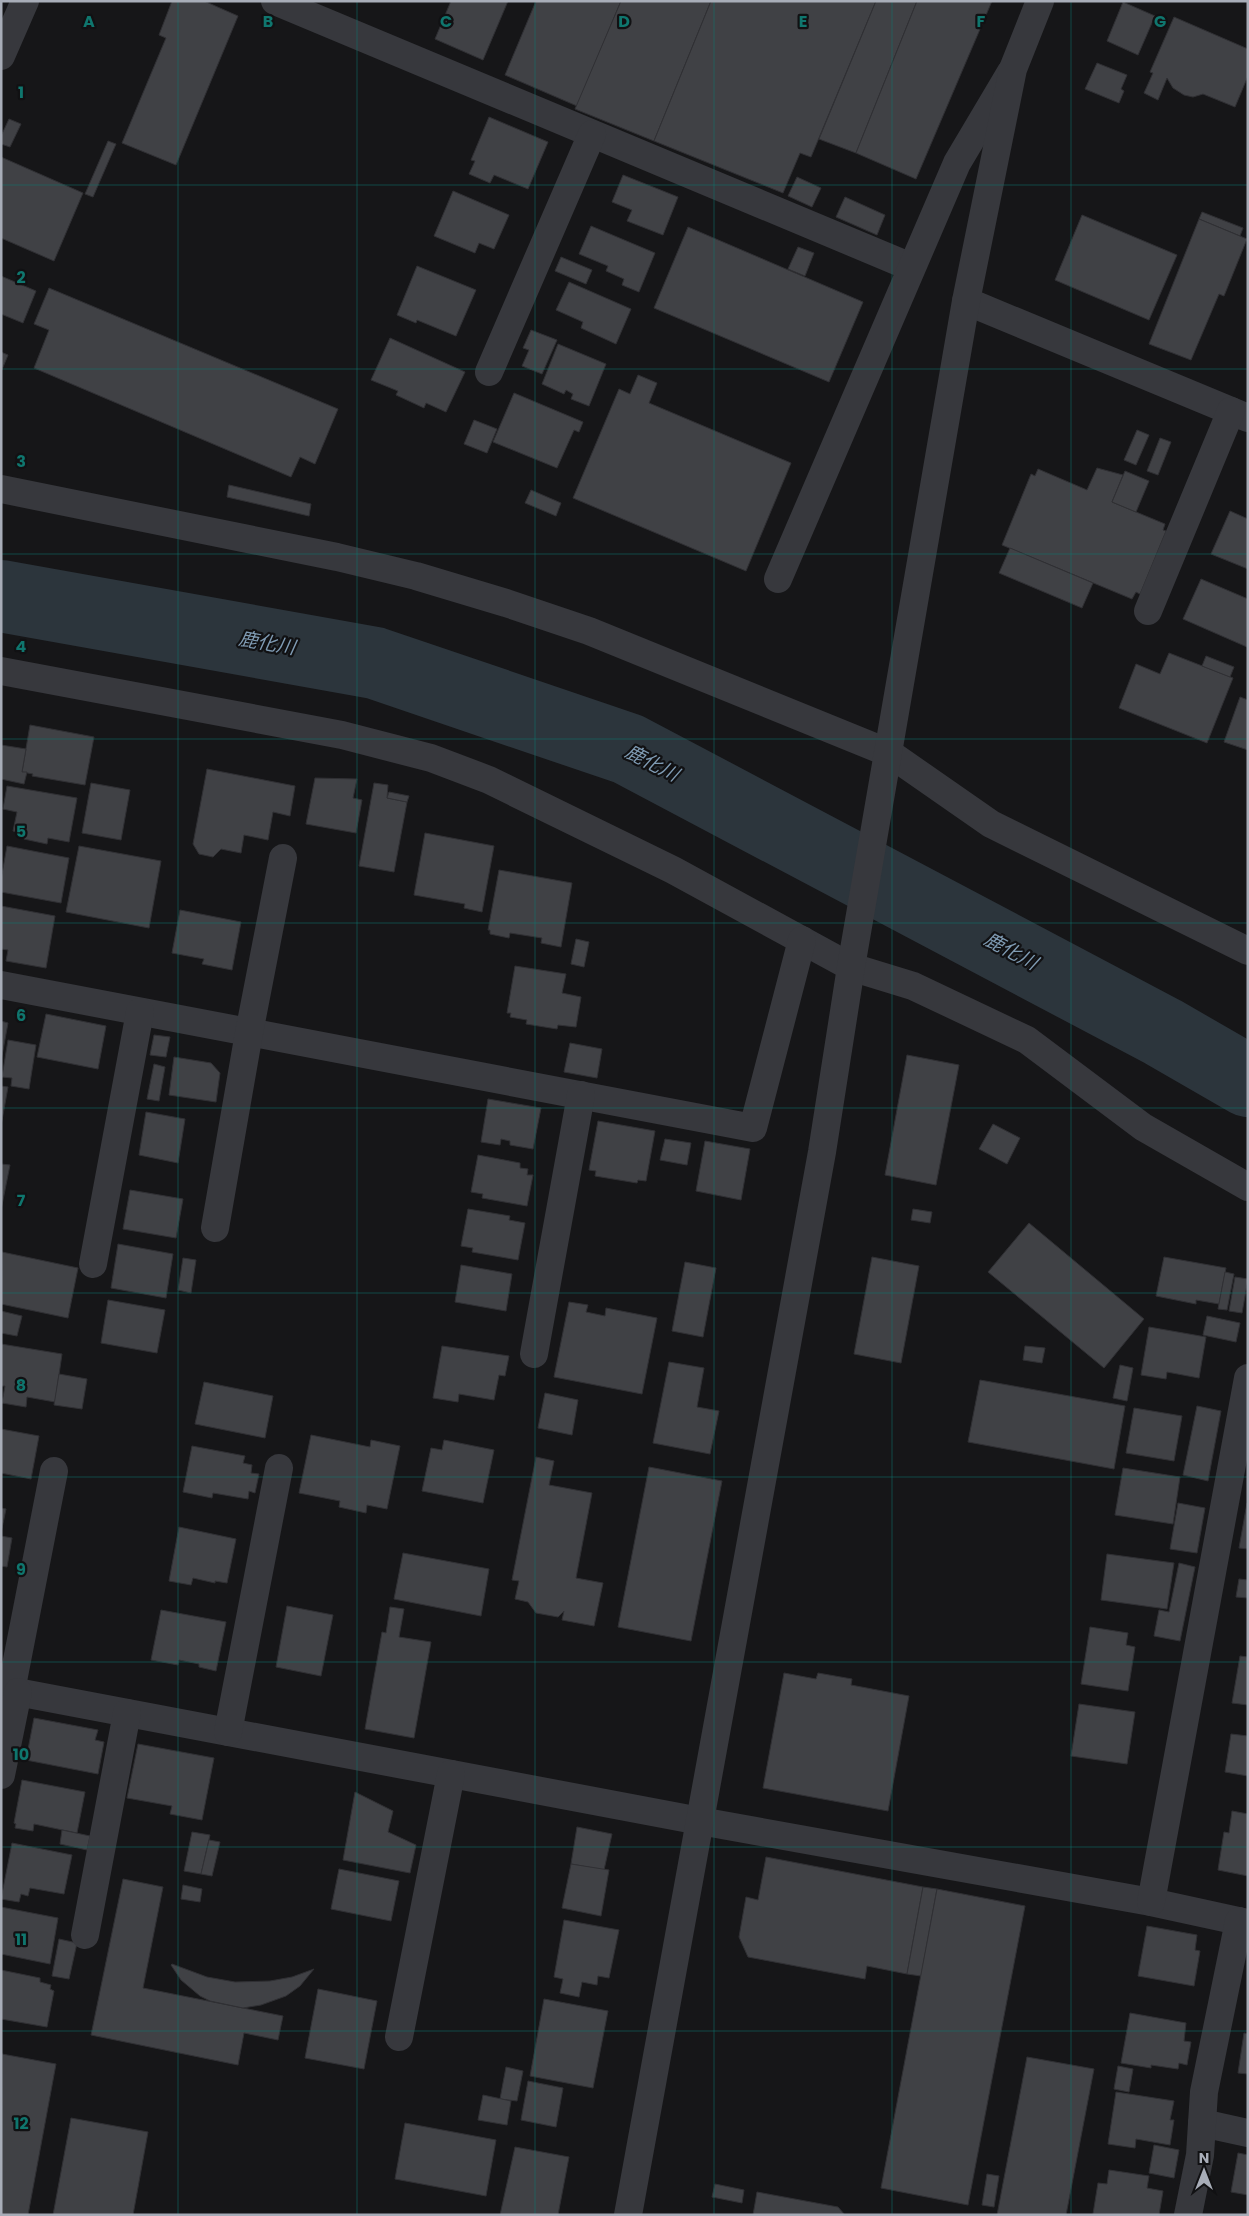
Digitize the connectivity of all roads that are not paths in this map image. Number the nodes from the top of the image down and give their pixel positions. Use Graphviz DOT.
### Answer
graph roads {
  1 [pos="25,1"];
  2 [pos="275,1"];
  3 [pos="1040,1"];
  4 [pos="1,56"];
  5 [pos="1013,69"];
  6 [pos="592,134"];
  7 [pos="911,268"];
  8 [pos="966,301"];
  9 [pos="489,372"];
  10 [pos="1240,414"];
  11 [pos="1,489"];
  12 [pos="778,579"];
  13 [pos="1148,611"];
  14 [pos="1,671"];
  15 [pos="889,754"];
  16 [pos="283,858"];
  17 [pos="802,940"];
  18 [pos="1248,951"];
  19 [pos="853,960"];
  20 [pos="1,985"];
  21 [pos="140,1012"];
  22 [pos="249,1032"];
  23 [pos="581,1095"];
  24 [pos="1248,1187"];
  25 [pos="215,1228"];
  26 [pos="93,1264"];
  27 [pos="534,1354"];
  28 [pos="1248,1378"];
  29 [pos="279,1468"];
  30 [pos="54,1470"];
  31 [pos="10,1691"];
  32 [pos="127,1713"];
  33 [pos="228,1732"];
  34 [pos="452,1774"];
  35 [pos="1,1775"];
  36 [pos="700,1821"];
  37 [pos="1151,1902"];
  38 [pos="1243,1922"];
  39 [pos="85,1935"];
  40 [pos="399,2037"];
  41 [pos="1202,2124"];
  42 [pos="1248,2132"];
  43 [pos="628,2215"];
  44 [pos="1188,2215"];
  1 -- 4 [label="street"];
  2 -- 6 [label="street"];
  3 -- 5 [label="street"];
  5 -- 7 [label="street"];
  5 -- 8 [label="street"];
  6 -- 7 [label="street"];
  6 -- 9 [label="street"];
  7 -- 12 [label="street"];
  8 -- 10 [label="street"];
  8 -- 15 [label="street"];
  10 -- 13 [label="street"];
  11 -- 15 [label="street"];
  14 -- 17 [label="street"];
  15 -- 18 [label="street"];
  15 -- 19 [label="street"];
  16 -- 22 [label="street"];
  17 -- 19 [label="street"];
  17 -- 23 [label="street"];
  19 -- 24 [label="street"];
  19 -- 36 [label="street"];
  20 -- 21 [label="street"];
  21 -- 22 [label="street"];
  21 -- 26 [label="street"];
  22 -- 23 [label="street"];
  22 -- 25 [label="street"];
  23 -- 27 [label="street"];
  28 -- 37 [label="street"];
  29 -- 33 [label="street"];
  30 -- 31 [label="street"];
  31 -- 32 [label="street"];
  31 -- 35 [label="street"];
  32 -- 33 [label="street"];
  32 -- 39 [label="street"];
  33 -- 34 [label="street"];
  34 -- 36 [label="street"];
  34 -- 40 [label="street"];
  36 -- 37 [label="street"];
  36 -- 43 [label="street"];
  37 -- 38 [label="street"];
  38 -- 41 [label="street"];
  41 -- 42 [label="street"];
  41 -- 44 [label="street"];
}
